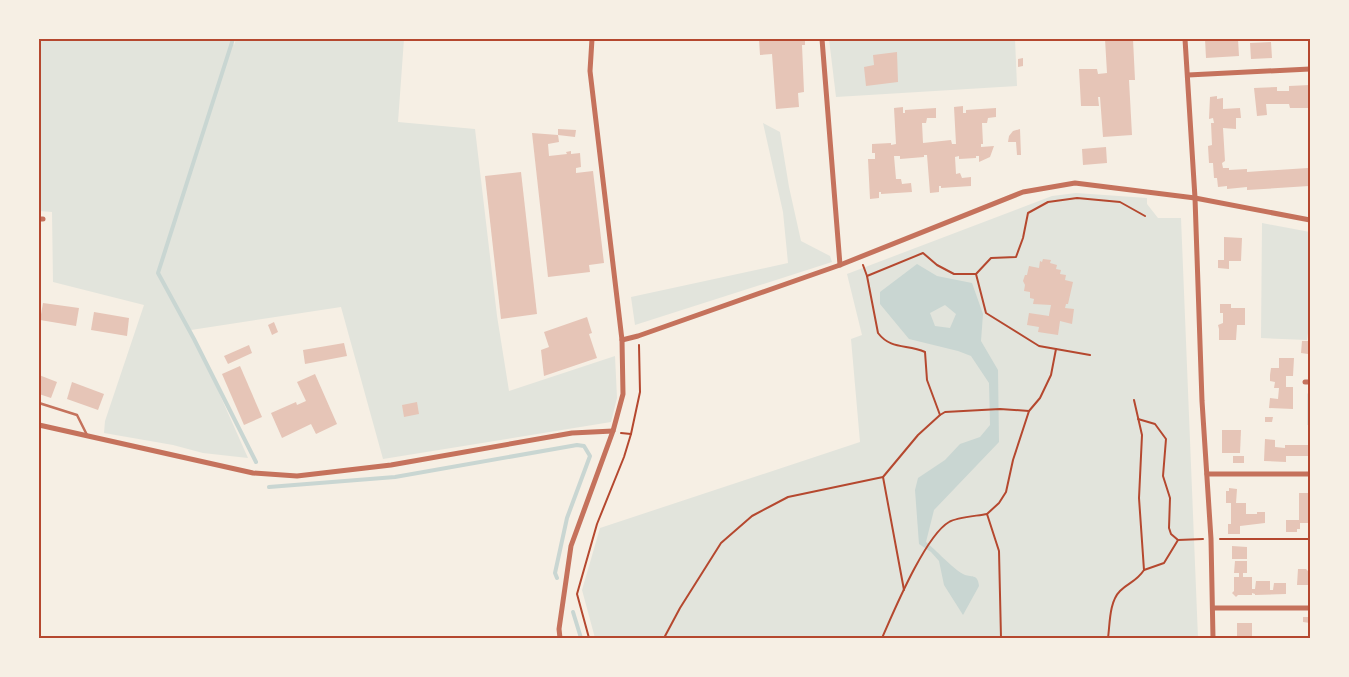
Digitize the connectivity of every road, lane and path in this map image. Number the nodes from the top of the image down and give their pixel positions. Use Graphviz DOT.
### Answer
graph roads {
  1 [pos="592,39"];
  2 [pos="822,39"];
  3 [pos="1185,39"];
  4 [pos="1310,69"];
  5 [pos="1188,74"];
  6 [pos="1196,198"];
  7 [pos="1145,216"];
  8 [pos="1310,220"];
  9 [pos="859,256"];
  10 [pos="840,265"];
  11 [pos="976,274"];
  12 [pos="867,276"];
  13 [pos="638,336"];
  14 [pos="622,340"];
  15 [pos="1056,349"];
  16 [pos="1090,355"];
  17 [pos="1134,400"];
  18 [pos="39,403"];
  19 [pos="1029,411"];
  20 [pos="940,415"];
  21 [pos="1138,418"];
  22 [pos="39,425"];
  23 [pos="613,432"];
  24 [pos="88,437"];
  25 [pos="1207,474"];
  26 [pos="1310,474"];
  27 [pos="883,477"];
  28 [pos="987,514"];
  29 [pos="1211,539"];
  30 [pos="1310,539"];
  31 [pos="1178,540"];
  32 [pos="1144,570"];
  33 [pos="904,591"];
  34 [pos="1213,608"];
  35 [pos="1310,608"];
  36 [pos="560,638"];
  37 [pos="589,638"];
  38 [pos="664,638"];
  39 [pos="882,638"];
  40 [pos="1001,638"];
  41 [pos="1108,638"];
  42 [pos="1214,638"];
  1 -- 14 [label="street"];
  2 -- 10 [label="street"];
  3 -- 5 [label="street"];
  4 -- 5 [label="street"];
  5 -- 6 [label="street"];
  6 -- 8 [label="street"];
  6 -- 9 [label="street"];
  6 -- 25 [label="street"];
  7 -- 11 [label="path"];
  9 -- 10 [label="street"];
  9 -- 12 [label="path"];
  10 -- 13 [label="street"];
  11 -- 12 [label="path"];
  11 -- 15 [label="path"];
  12 -- 20 [label="path"];
  13 -- 14 [label="street"];
  13 -- 37 [label="path"];
  14 -- 23 [label="street"];
  15 -- 16 [label="path"];
  15 -- 19 [label="path"];
  17 -- 21 [label="path"];
  18 -- 24 [label="lane"];
  19 -- 20 [label="path"];
  19 -- 28 [label="path"];
  20 -- 27 [label="path"];
  21 -- 31 [label="path"];
  21 -- 32 [label="path"];
  22 -- 24 [label="street"];
  23 -- 24 [label="street"];
  23 -- 36 [label="street"];
  25 -- 26 [label="street"];
  25 -- 29 [label="street"];
  27 -- 33 [label="path"];
  27 -- 38 [label="path"];
  28 -- 33 [label="path"];
  28 -- 40 [label="path"];
  29 -- 30 [label="path"];
  29 -- 31 [label="path"];
  29 -- 34 [label="street"];
  31 -- 32 [label="path"];
  32 -- 41 [label="path"];
  33 -- 39 [label="path"];
  34 -- 35 [label="street"];
  34 -- 42 [label="street"];
}
